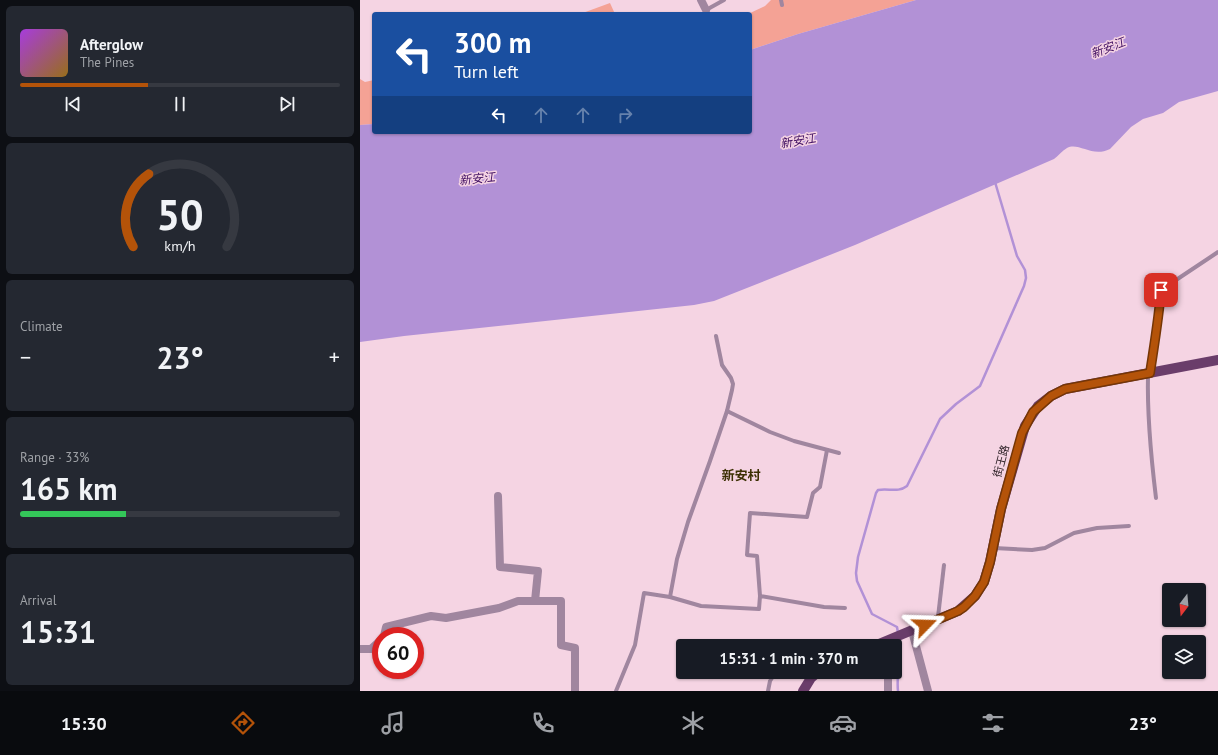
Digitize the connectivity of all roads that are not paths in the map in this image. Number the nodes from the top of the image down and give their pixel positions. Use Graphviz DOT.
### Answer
graph roads {
  1 [pos="701,0"];
  2 [pos="724,0"];
  3 [pos="706,10"];
  4 [pos="1218,252"];
  5 [pos="716,336"];
  6 [pos="1218,360"];
  7 [pos="1149,373"];
  8 [pos="727,412"];
  9 [pos="827,450"];
  10 [pos="839,453"];
  11 [pos="498,496"];
  12 [pos="1156,498"];
  13 [pos="1128,526"];
  14 [pos="993,548"];
  15 [pos="944,565"];
  16 [pos="760,596"];
  17 [pos="670,597"];
  18 [pos="535,601"];
  19 [pos="845,608"];
  20 [pos="938,620"];
  21 [pos="386,627"];
  22 [pos="910,631"];
  23 [pos="894,639"];
  24 [pos="372,648"];
  25 [pos="360,649"];
  26 [pos="771,679"];
  27 [pos="810,679"];
  28 [pos="888,679"];
  29 [pos="575,691"];
  30 [pos="616,691"];
  31 [pos="768,691"];
  32 [pos="803,691"];
  33 [pos="888,691"];
  34 [pos="928,691"];
  1 -- 3 [label="street"];
  2 -- 3 [label="lane"];
  4 -- 7 [label="lane"];
  5 -- 8 [label="lane"];
  6 -- 7 [label="main road, 街王路"];
  7 -- 12 [label="lane"];
  7 -- 14 [label="main road, 街王路"];
  8 -- 9 [label="lane"];
  8 -- 17 [label="lane"];
  9 -- 10 [label="lane"];
  9 -- 16 [label="lane"];
  11 -- 18 [label="street"];
  13 -- 14 [label="lane"];
  14 -- 20 [label="main road, 街王路"];
  15 -- 20 [label="lane"];
  16 -- 17 [label="lane"];
  16 -- 19 [label="lane"];
  17 -- 30 [label="lane"];
  18 -- 21 [label="street"];
  18 -- 29 [label="street"];
  20 -- 22 [label="main road, 街王路"];
  22 -- 23 [label="main road, 街王路"];
  22 -- 34 [label="street"];
  24 -- 25 [label="street"];
  26 -- 31 [label="lane"];
  27 -- 32 [label="main road"];
  28 -- 33 [label="street"];
}
